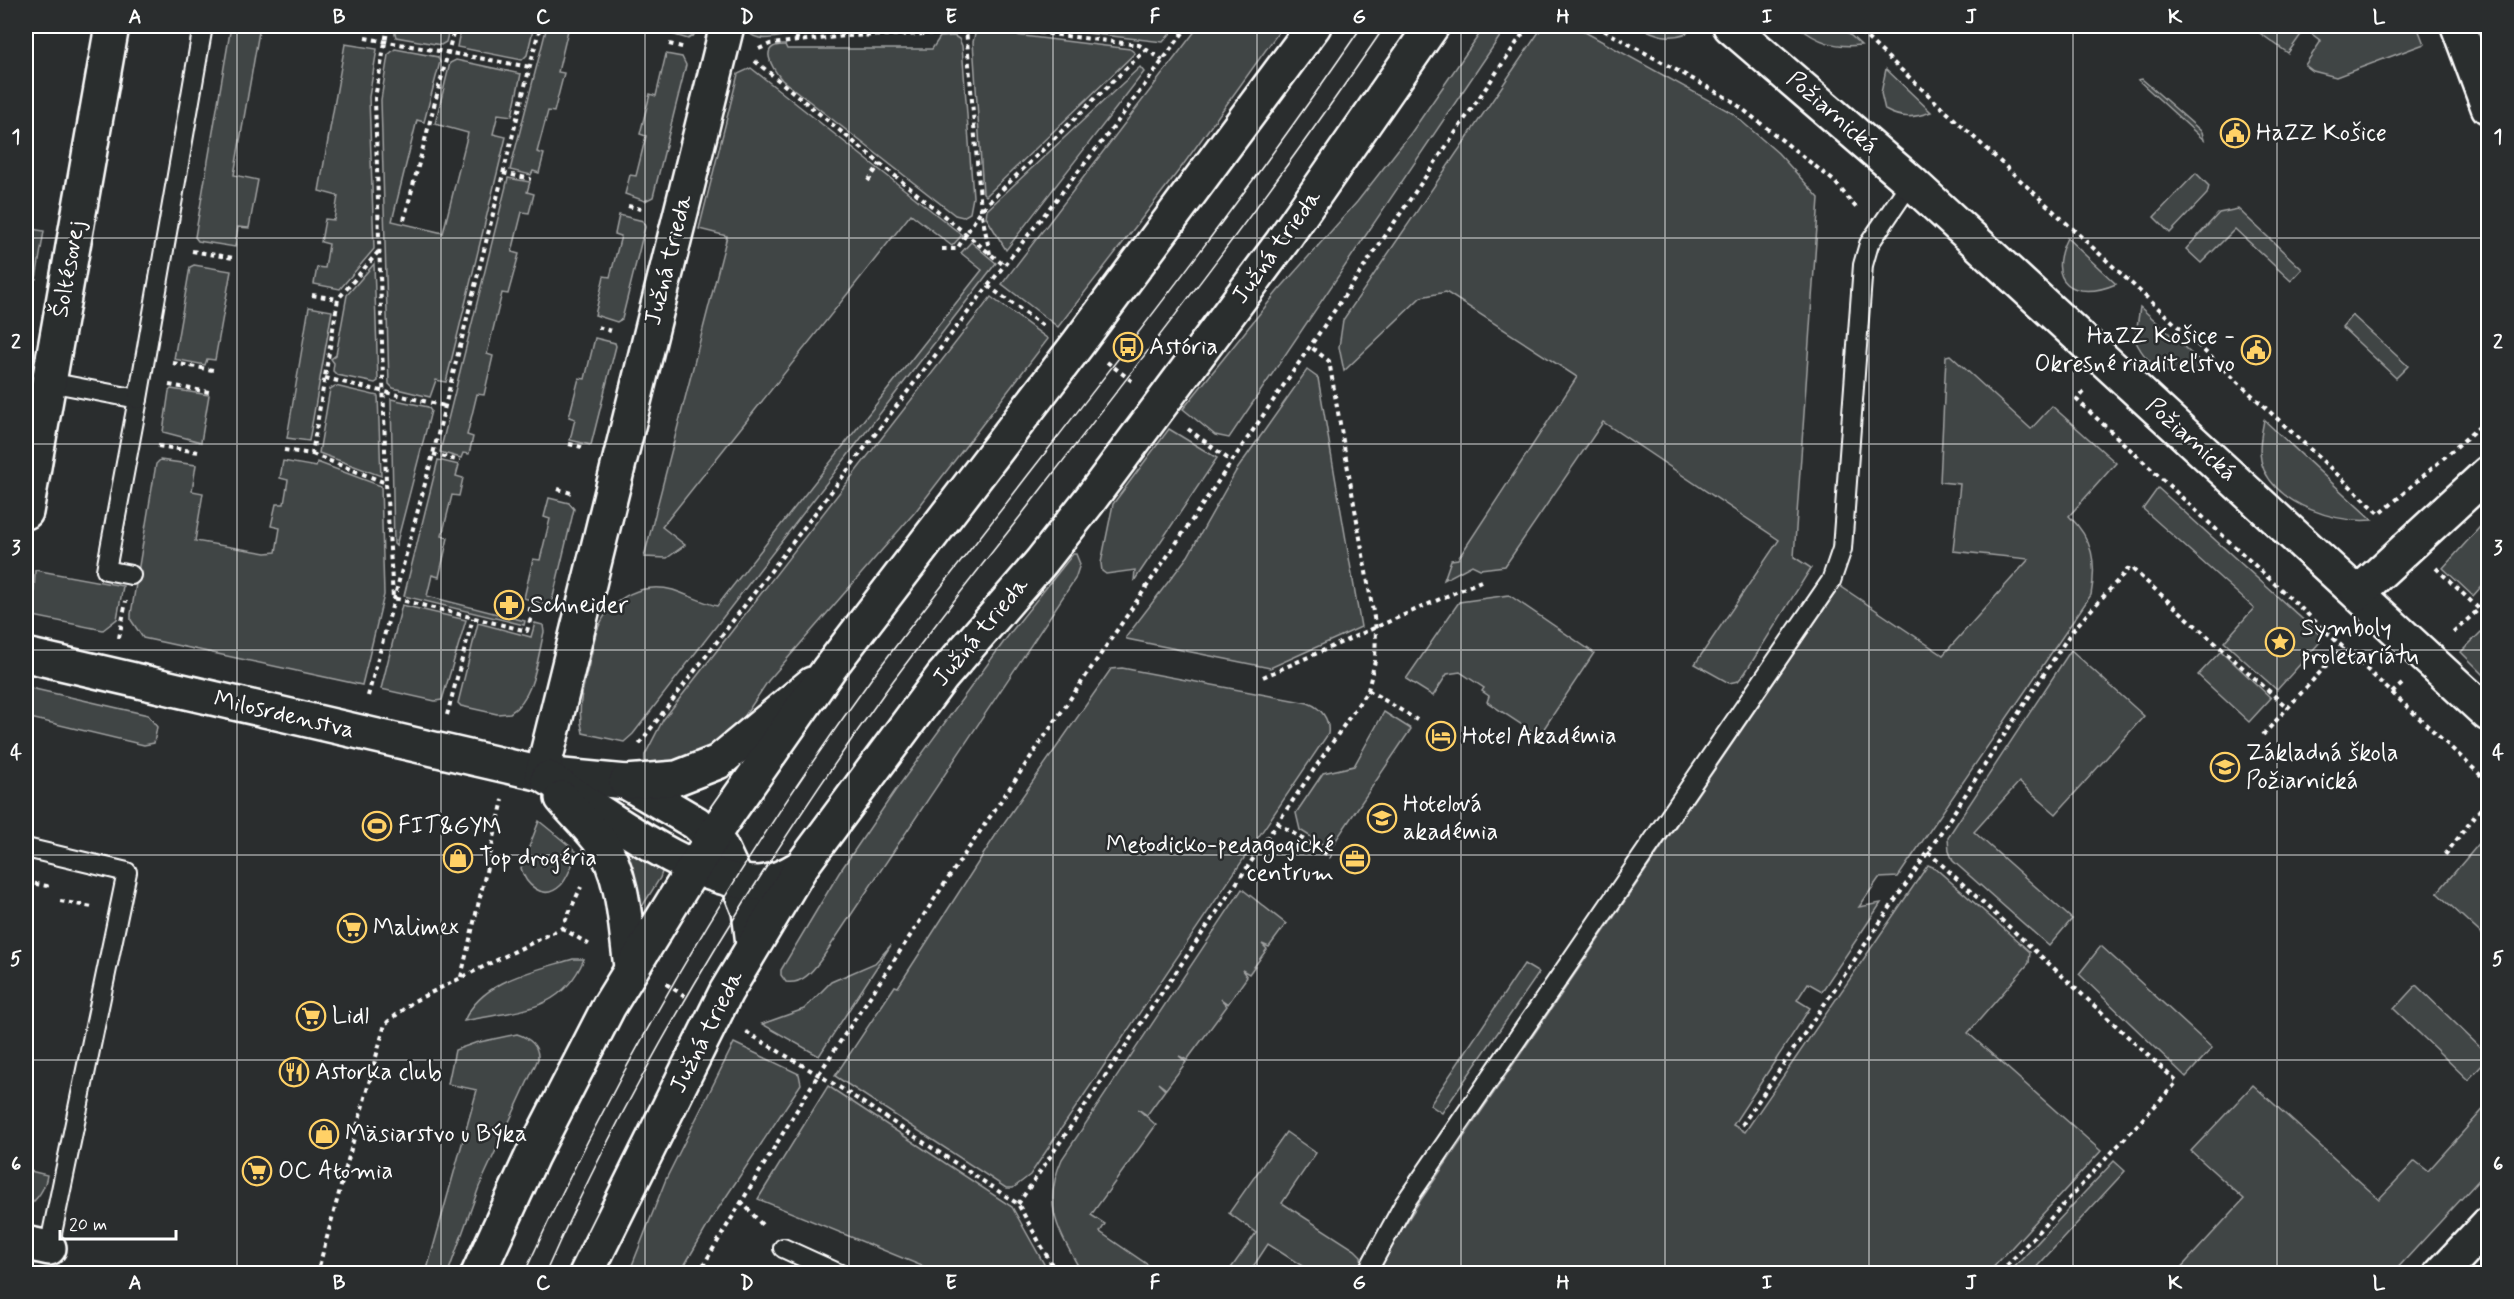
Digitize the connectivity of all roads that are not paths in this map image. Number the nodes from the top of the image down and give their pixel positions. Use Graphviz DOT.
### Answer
graph roads {
  1 [pos="112,26"];
  2 [pos="203,26"];
  3 [pos="727,26"];
  4 [pos="1314,26"];
  5 [pos="1432,26"];
  6 [pos="1451,26"];
  7 [pos="1730,26"];
  8 [pos="2458,26"];
  9 [pos="1411,57"];
  10 [pos="2488,107"];
  11 [pos="1911,182"];
  12 [pos="49,382"];
  13 [pos="138,399"];
  14 [pos="2488,473"];
  15 [pos="26,512"];
  16 [pos="131,575"];
  17 [pos="2358,593"];
  18 [pos="26,655"];
  19 [pos="829,669"];
  20 [pos="2488,714"];
  21 [pos="542,774"];
  22 [pos="626,782"];
  23 [pos="712,838"];
  24 [pos="26,848"];
  25 [pos="693,867"];
  26 [pos="801,867"];
  27 [pos="737,881"];
  28 [pos="753,944"];
  29 [pos="631,966"];
  30 [pos="2488,1224"];
  31 [pos="37,1246"];
  32 [pos="783,1248"];
  33 [pos="478,1274"];
  34 [pos="586,1274"];
  35 [pos="840,1274"];
  36 [pos="1366,1274"];
  37 [pos="2441,1274"];
  1 -- 12 [label="street, Šoltésovej"];
  2 -- 13 [label="lane"];
  3 -- 21 [label="street, Južná trieda"];
  4 -- 19 [label="street"];
  5 -- 9 [label="street, Južná trieda"];
  6 -- 9 [label="street"];
  7 -- 11 [label="street, Požiarnická"];
  8 -- 10 [label="street"];
  9 -- 26 [label="street, Južná trieda"];
  11 -- 17 [label="street, Požiarnická"];
  11 -- 36 [label="lane"];
  12 -- 13 [label="lane"];
  12 -- 15 [label="street, Šoltésovej"];
  13 -- 16 [label="lane"];
  14 -- 17 [label="street"];
  17 -- 20 [label="street, Požiarnická"];
  18 -- 21 [label="street, Milosrdenstva"];
  19 -- 22 [label="street, Milosrdenstva"];
  19 -- 23 [label="street"];
  21 -- 22 [label="street, Milosrdenstva"];
  21 -- 25 [label="street"];
  21 -- 29 [label="street"];
  22 -- 23 [label="street, Milosrdenstva"];
  23 -- 25 [label="street"];
  23 -- 27 [label="street, Milosrdenstva"];
  24 -- 31 [label="lane"];
  25 -- 27 [label="street"];
  25 -- 29 [label="street"];
  26 -- 27 [label="street"];
  26 -- 28 [label="street, Južná trieda"];
  27 -- 28 [label="street, Milosrdenstva"];
  28 -- 34 [label="street, Južná trieda"];
  29 -- 33 [label="street"];
  30 -- 37 [label="street"];
  32 -- 35 [label="lane"];
}
